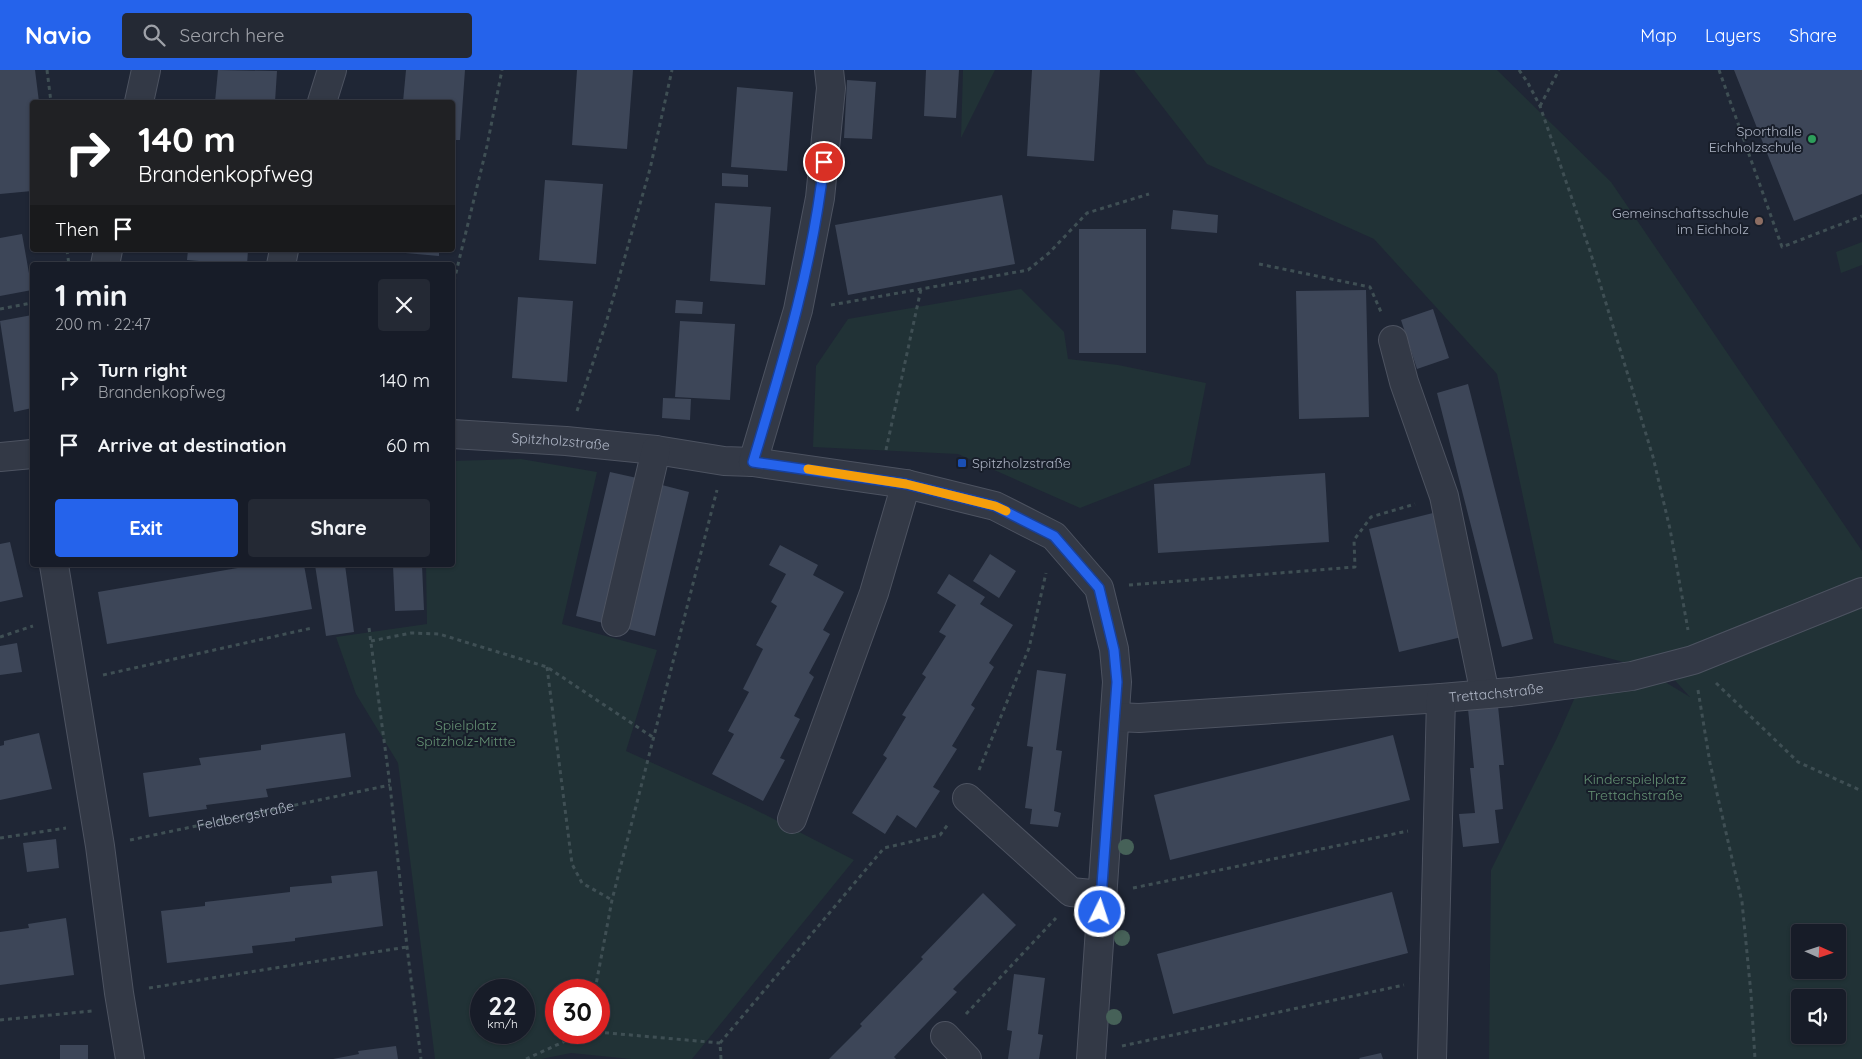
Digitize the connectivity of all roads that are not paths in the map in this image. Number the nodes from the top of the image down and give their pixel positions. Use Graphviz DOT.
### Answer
graph roads {
  1 [pos="146,70"];
  2 [pos="332,70"];
  3 [pos="829,70"];
  4 [pos="139,100"];
  5 [pos="323,100"];
  6 [pos="1393,340"];
  7 [pos="455,434"];
  8 [pos="656,450"];
  9 [pos="30,454"];
  10 [pos="0,458"];
  11 [pos="753,462"];
  12 [pos="906,484"];
  13 [pos="54,567"];
  14 [pos="1862,592"];
  15 [pos="616,622"];
  16 [pos="1485,694"];
  17 [pos="1442,698"];
  18 [pos="1115,717"];
  19 [pos="968,798"];
  20 [pos="792,819"];
  21 [pos="1102,894"];
  22 [pos="945,1036"];
  23 [pos="1091,1056"];
  24 [pos="130,1059"];
  25 [pos="967,1059"];
  26 [pos="1432,1059"];
  1 -- 4 [label="street"];
  2 -- 5 [label="street"];
  3 -- 11 [label="street"];
  6 -- 16 [label="street"];
  7 -- 8 [label="street, Spitzholzstraße"];
  8 -- 11 [label="street, Spitzholzstraße"];
  8 -- 15 [label="street"];
  9 -- 10 [label="street"];
  11 -- 12 [label="street, Spitzholzstraße"];
  12 -- 18 [label="street, Spitzholzstraße"];
  12 -- 20 [label="street"];
  13 -- 24 [label="street"];
  14 -- 16 [label="street, Trettachstraße"];
  16 -- 17 [label="street, Trettachstraße"];
  17 -- 18 [label="street, Trettachstraße"];
  17 -- 26 [label="street"];
  18 -- 21 [label="street, Spitzholzstraße"];
  19 -- 21 [label="street"];
  21 -- 23 [label="street, Spitzholzstraße"];
  22 -- 25 [label="street"];
}
